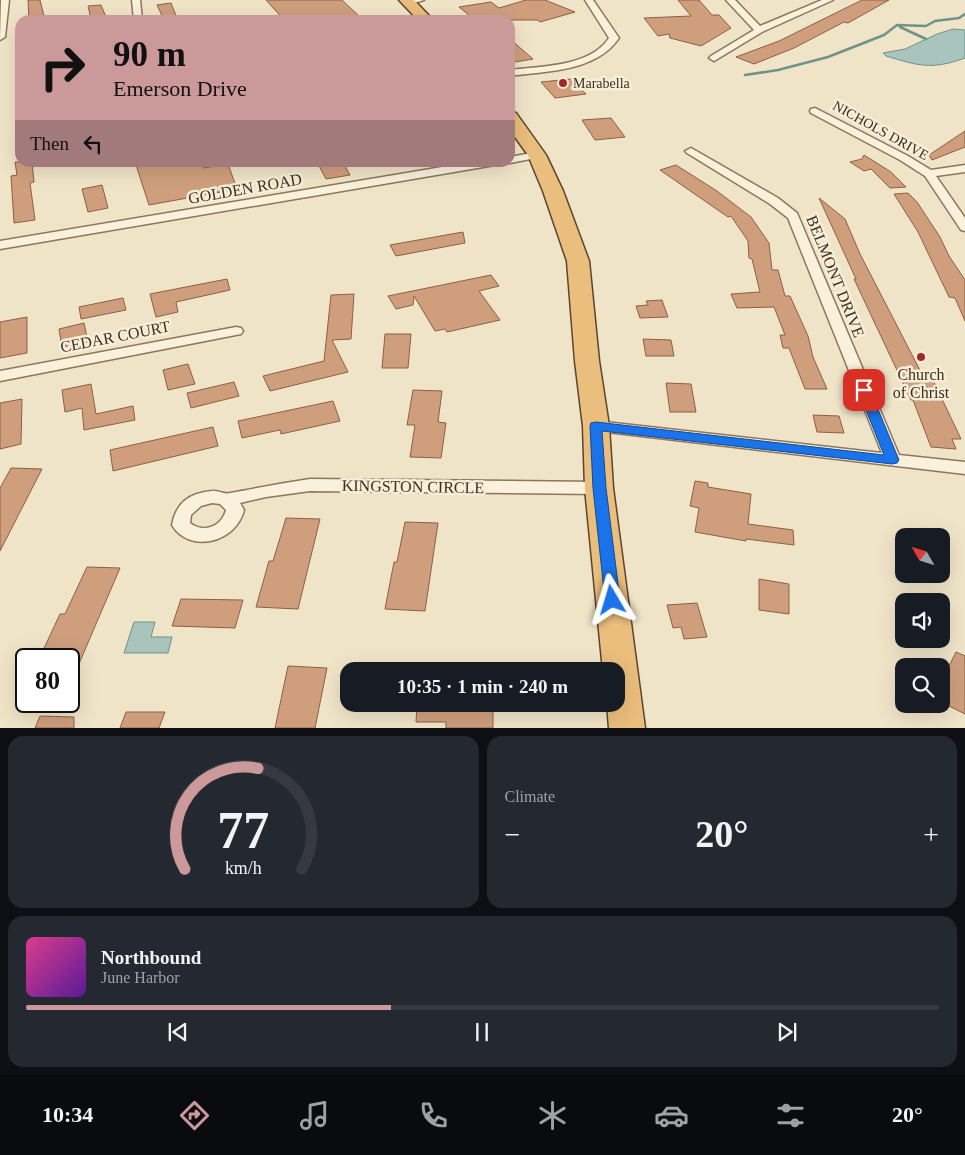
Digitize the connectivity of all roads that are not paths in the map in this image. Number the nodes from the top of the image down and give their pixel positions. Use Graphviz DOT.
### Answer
graph roads {
  1 [pos="5,0"];
  2 [pos="136,0"];
  3 [pos="589,0"];
  4 [pos="730,0"];
  5 [pos="829,0"];
  6 [pos="411,1"];
  7 [pos="138,15"];
  8 [pos="422,15"];
  9 [pos="1,17"];
  10 [pos="759,30"];
  11 [pos="0,37"];
  12 [pos="714,58"];
  13 [pos="515,72"];
  14 [pos="815,111"];
  15 [pos="515,125"];
  16 [pos="691,151"];
  17 [pos="537,155"];
  18 [pos="515,159"];
  19 [pos="465,167"];
  20 [pos="965,168"];
  21 [pos="929,174"];
  22 [pos="965,227"];
  23 [pos="0,245"];
  24 [pos="236,331"];
  25 [pos="0,376"];
  26 [pos="596,426"];
  27 [pos="892,460"];
  28 [pos="965,468"];
  29 [pos="599,488"];
  30 [pos="228,500"];
  31 [pos="627,728"];
  1 -- 9 [label="street"];
  2 -- 7 [label="street"];
  3 -- 13 [label="street"];
  4 -- 10 [label="street"];
  5 -- 10 [label="street"];
  6 -- 8 [label="highway"];
  9 -- 11 [label="street"];
  10 -- 12 [label="street"];
  14 -- 21 [label="street, NICHOLS DRIVE"];
  15 -- 17 [label="highway"];
  16 -- 27 [label="street, BELMONT DRIVE"];
  17 -- 18 [label="street"];
  17 -- 26 [label="highway"];
  19 -- 23 [label="street, GOLDEN ROAD"];
  20 -- 21 [label="street"];
  21 -- 22 [label="street, NICHOLS DRIVE"];
  24 -- 25 [label="street, CEDAR COURT"];
  26 -- 27 [label="street"];
  26 -- 29 [label="highway"];
  27 -- 28 [label="street"];
  29 -- 30 [label="street, KINGSTON CIRCLE"];
  29 -- 31 [label="highway"];
}
